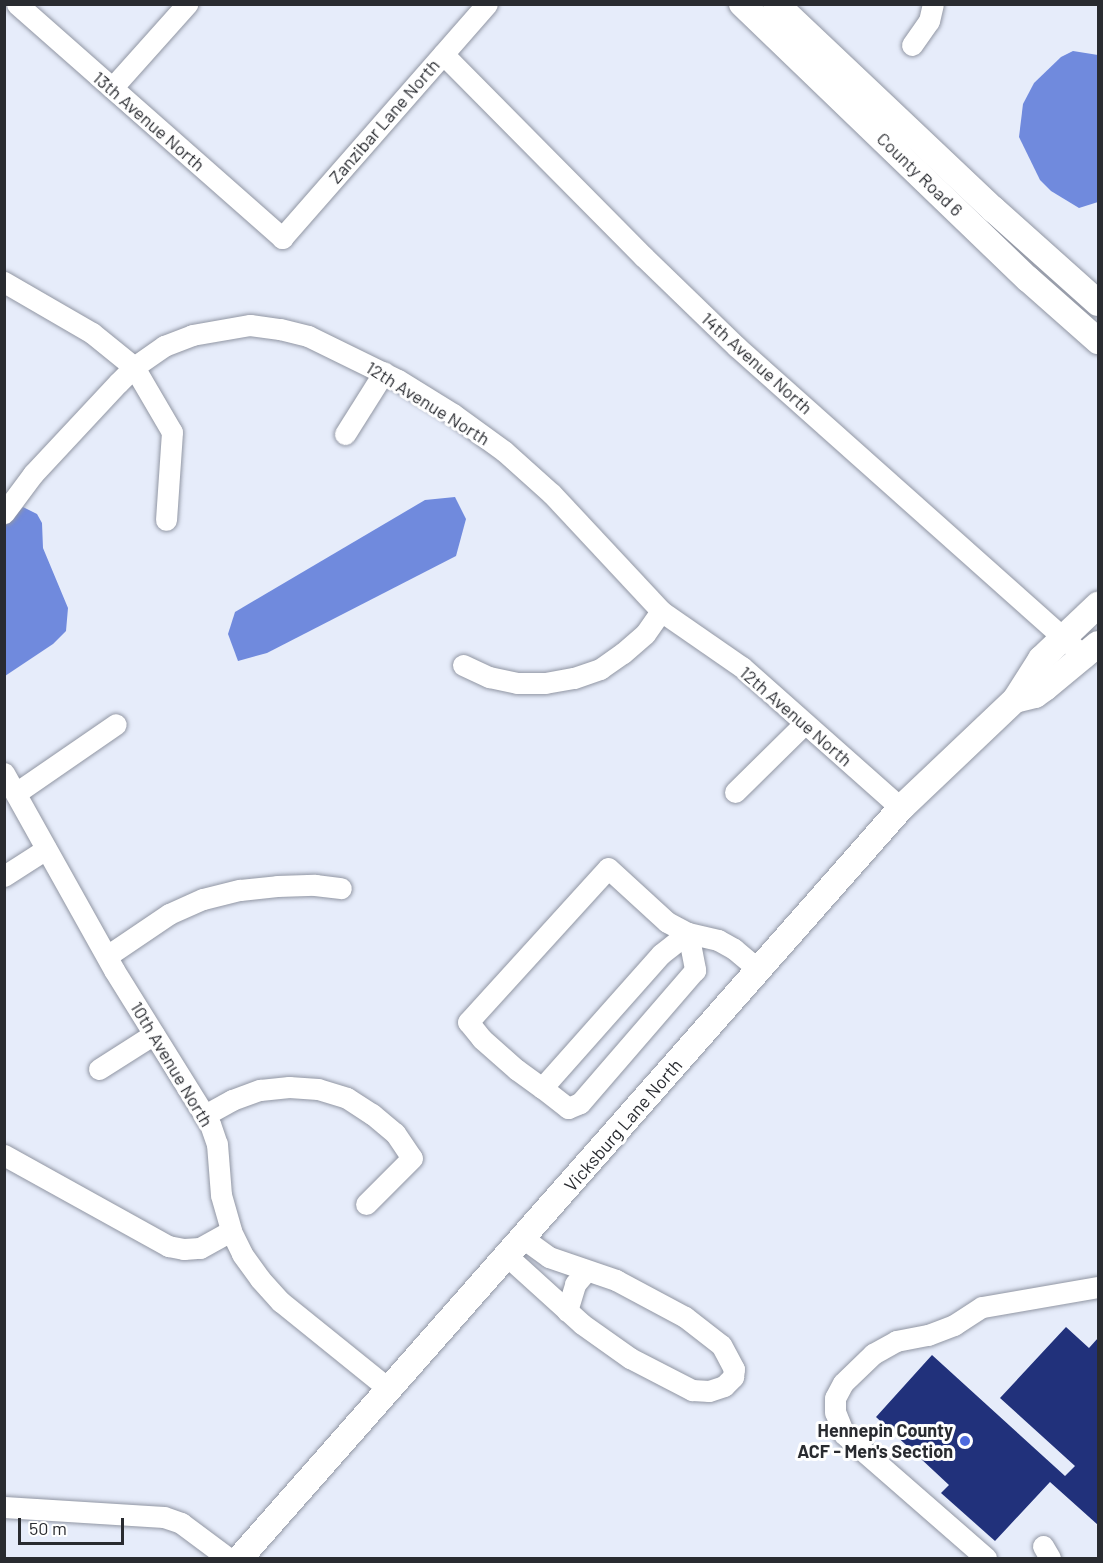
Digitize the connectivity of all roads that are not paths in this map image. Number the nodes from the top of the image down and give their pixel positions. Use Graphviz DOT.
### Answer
graph roads {
  1 [pos="17,4"];
  2 [pos="187,4"];
  3 [pos="487,4"];
  4 [pos="742,4"];
  5 [pos="776,4"];
  6 [pos="933,4"];
  7 [pos="912,45"];
  8 [pos="443,54"];
  9 [pos="112,88"];
  10 [pos="282,238"];
  11 [pos="4,282"];
  12 [pos="1098,303"];
  13 [pos="1096,335"];
  14 [pos="134,367"];
  15 [pos="384,372"];
  16 [pos="345,434"];
  17 [pos="4,513"];
  18 [pos="166,520"];
  19 [pos="1098,605"];
  20 [pos="661,611"];
  21 [pos="1064,638"];
  22 [pos="1092,650"];
  23 [pos="463,665"];
  24 [pos="1015,700"];
  25 [pos="806,723"];
  26 [pos="116,724"];
  27 [pos="4,773"];
  28 [pos="735,792"];
  29 [pos="16,793"];
  30 [pos="901,808"];
  31 [pos="46,849"];
  32 [pos="4,876"];
  33 [pos="341,888"];
  34 [pos="688,933"];
  35 [pos="106,956"];
  36 [pos="759,970"];
  37 [pos="154,1034"];
  38 [pos="99,1069"];
  39 [pos="542,1088"];
  40 [pos="205,1115"];
  41 [pos="4,1155"];
  42 [pos="366,1204"];
  43 [pos="231,1231"];
  44 [pos="515,1247"];
  45 [pos="587,1270"];
  46 [pos="1098,1287"];
  47 [pos="567,1311"];
  48 [pos="390,1390"];
  49 [pos="4,1507"];
  50 [pos="228,1558"];
  51 [pos="240,1558"];
  52 [pos="986,1558"];
  1 -- 9 [label="street, 13th Avenue North"];
  2 -- 9 [label="street"];
  3 -- 8 [label="street, Zanzibar Lane North"];
  4 -- 13 [label="main road, County Road 6"];
  5 -- 12 [label="main road, County Road 6"];
  6 -- 7 [label="street"];
  8 -- 10 [label="street, Zanzibar Lane North"];
  8 -- 21 [label="street, 14th Avenue North"];
  9 -- 10 [label="street, 13th Avenue North"];
  11 -- 14 [label="street"];
  14 -- 15 [label="street, 12th Avenue North"];
  14 -- 17 [label="street, 12th Avenue North"];
  14 -- 18 [label="street"];
  15 -- 16 [label="street"];
  15 -- 20 [label="street, 12th Avenue North"];
  19 -- 21 [label="main road, Vicksburg Lane North"];
  20 -- 23 [label="street"];
  20 -- 25 [label="street, 12th Avenue North"];
  21 -- 22 [label="street, 14th Avenue North"];
  21 -- 24 [label="main road, Vicksburg Lane North"];
  22 -- 24 [label="main road, Vicksburg Lane North"];
  24 -- 30 [label="main road, Vicksburg Lane North"];
  25 -- 28 [label="street"];
  25 -- 30 [label="street, 12th Avenue North"];
  26 -- 29 [label="street"];
  27 -- 29 [label="street, 10th Avenue North"];
  29 -- 31 [label="street, 10th Avenue North"];
  30 -- 36 [label="main road, Vicksburg Lane North"];
  31 -- 32 [label="street"];
  31 -- 35 [label="street, 10th Avenue North"];
  33 -- 35 [label="street"];
  34 -- 36 [label="street"];
  34 -- 39 [label="street"];
  34 -- 39 [label="street"];
  34 -- 39 [label="street"];
  35 -- 37 [label="street, 10th Avenue North"];
  36 -- 44 [label="main road, Vicksburg Lane North"];
  37 -- 38 [label="street"];
  37 -- 40 [label="street, 10th Avenue North"];
  40 -- 42 [label="street"];
  40 -- 43 [label="street, 10th Avenue North"];
  41 -- 43 [label="street"];
  43 -- 48 [label="street, 10th Avenue North"];
  44 -- 45 [label="street"];
  44 -- 47 [label="street"];
  44 -- 48 [label="main road, Vicksburg Lane North"];
  45 -- 47 [label="street"];
  45 -- 47 [label="street"];
  46 -- 52 [label="street"];
  48 -- 51 [label="main road, Vicksburg Lane North"];
  49 -- 50 [label="street"];
}
